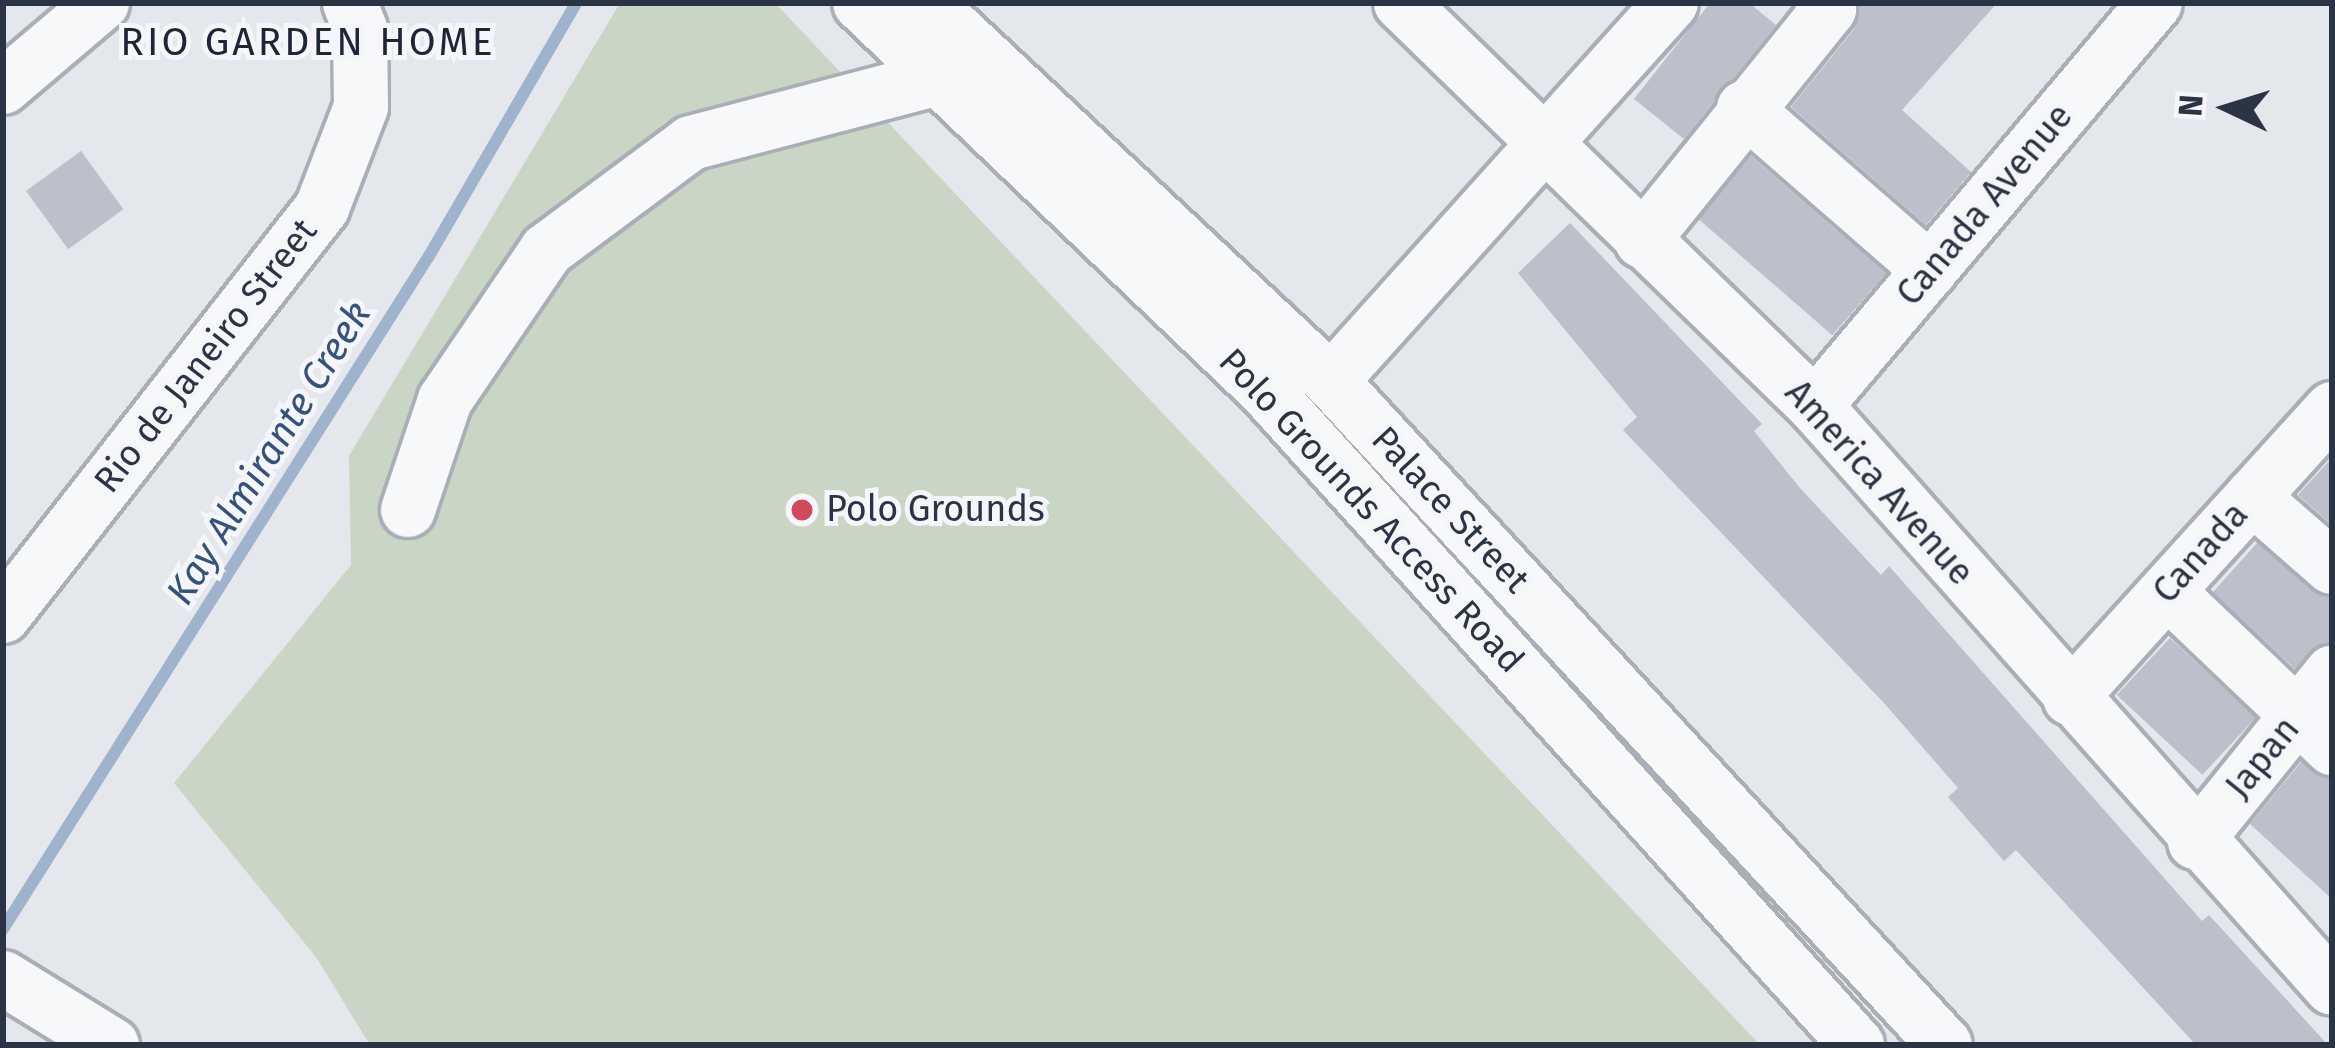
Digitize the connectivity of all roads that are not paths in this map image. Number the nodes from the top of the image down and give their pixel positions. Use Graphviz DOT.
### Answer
graph roads {
  1 [pos="102,3"];
  2 [pos="350,3"];
  3 [pos="860,3"];
  4 [pos="927,3"];
  5 [pos="1401,3"];
  6 [pos="1671,3"];
  7 [pos="1822,3"];
  8 [pos="2155,3"];
  9 [pos="939,78"];
  10 [pos="3,87"];
  11 [pos="1744,108"];
  12 [pos="1546,148"];
  13 [pos="1642,241"];
  14 [pos="1930,270"];
  15 [pos="1331,381"];
  16 [pos="1815,406"];
  17 [pos="2332,409"];
  18 [pos="2252,497"];
  19 [pos="408,510"];
  20 [pos="2332,567"];
  21 [pos="2167,591"];
  22 [pos="3,616"];
  23 [pos="2332,674"];
  24 [pos="2070,698"];
  25 [pos="2313,733"];
  26 [pos="2195,842"];
  27 [pos="3,978"];
  28 [pos="2332,987"];
  29 [pos="112,1045"];
  30 [pos="1857,1045"];
  31 [pos="1945,1045"];
  1 -- 10 [label="street"];
  2 -- 22 [label="street, Rio de Janeiro Street"];
  3 -- 9 [label="street, Polo Grounds Access Road"];
  4 -- 15 [label="street, Palace Street"];
  5 -- 12 [label="street, America Avenue"];
  6 -- 12 [label="street"];
  7 -- 11 [label="street"];
  8 -- 14 [label="street, Canada Avenue"];
  9 -- 19 [label="street"];
  9 -- 30 [label="street, Polo Grounds Access Road"];
  11 -- 13 [label="street"];
  11 -- 14 [label="street"];
  12 -- 13 [label="street, America Avenue"];
  12 -- 15 [label="street"];
  13 -- 16 [label="street, America Avenue"];
  14 -- 16 [label="street, Canada Avenue"];
  15 -- 31 [label="street, Palace Street"];
  16 -- 24 [label="street, America Avenue"];
  17 -- 18 [label="street, Canada"];
  18 -- 20 [label="street"];
  18 -- 21 [label="street, Canada"];
  21 -- 24 [label="street, Canada"];
  21 -- 25 [label="street"];
  23 -- 25 [label="street, Japan"];
  24 -- 26 [label="street, America Avenue"];
  25 -- 26 [label="street, Japan"];
  26 -- 28 [label="street, America Avenue"];
  27 -- 29 [label="street"];
}
